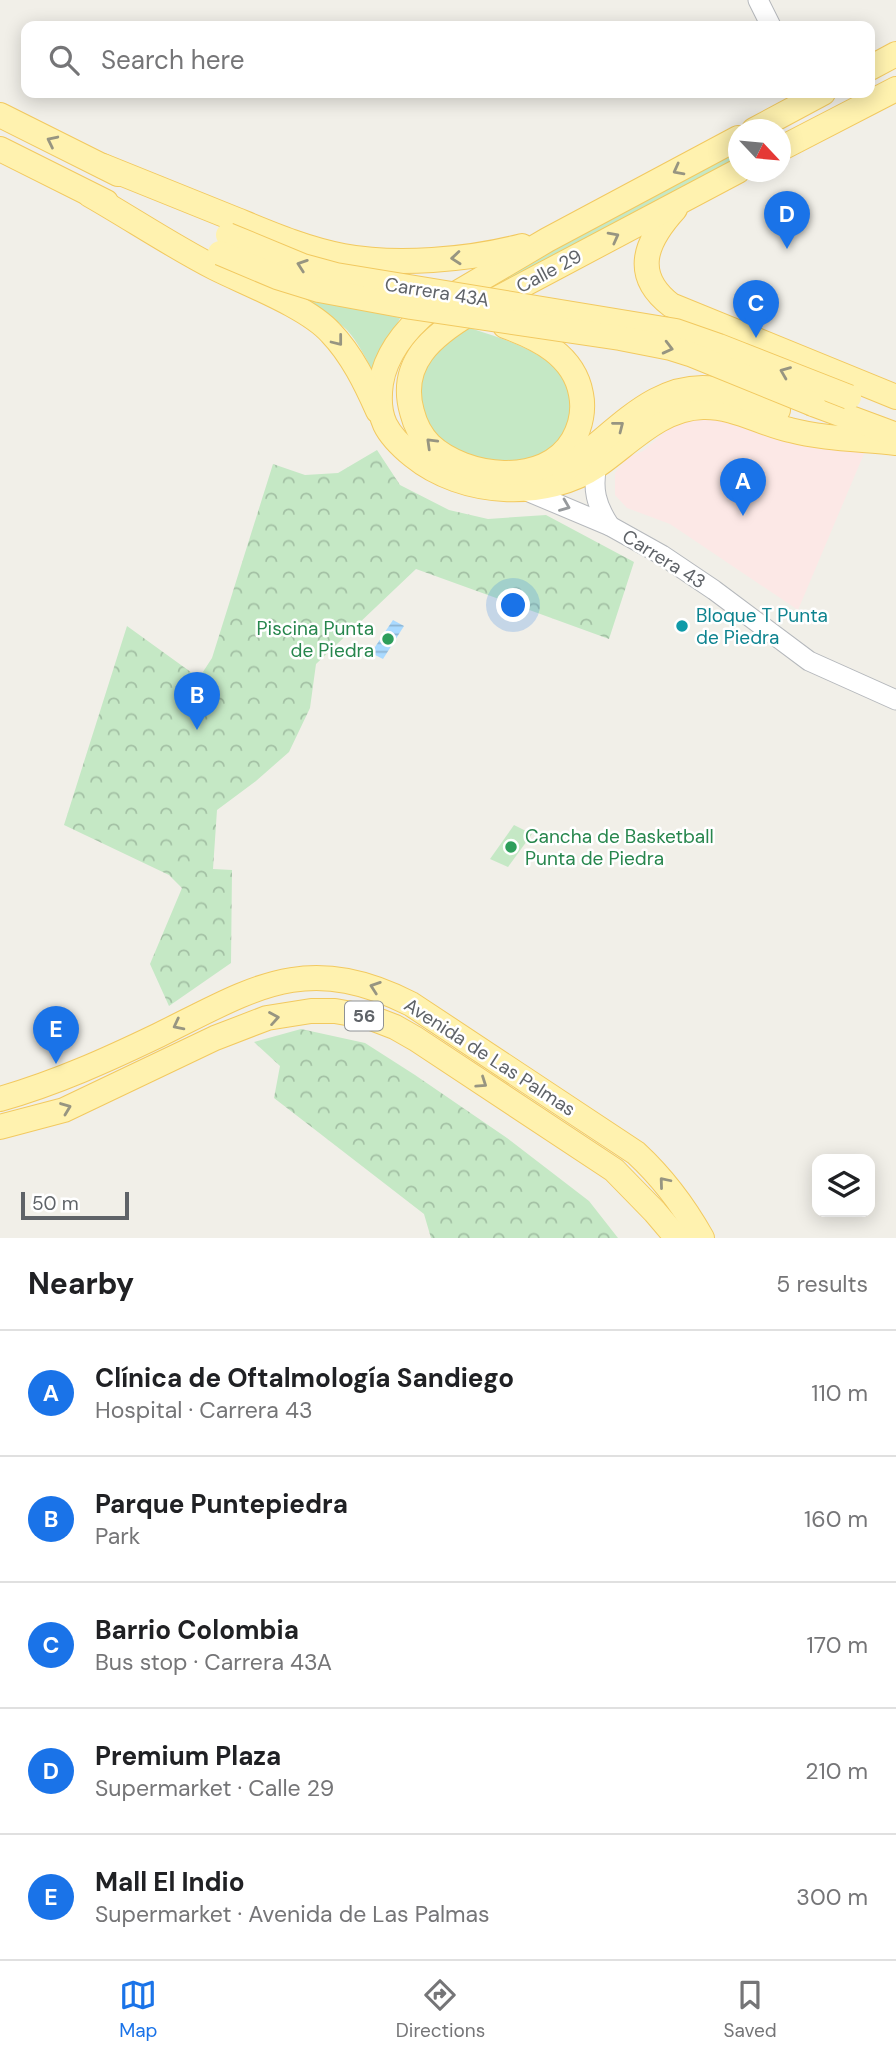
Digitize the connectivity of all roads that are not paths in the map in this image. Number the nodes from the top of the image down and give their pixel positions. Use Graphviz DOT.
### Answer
graph roads {
  1 [pos="758,0"];
  2 [pos="768,21"];
  3 [pos="896,54"];
  4 [pos="875,65"];
  5 [pos="896,89"];
  6 [pos="808,98"];
  7 [pos="812,98"];
  8 [pos="0,115"];
  9 [pos="772,119"];
  10 [pos="820,128"];
  11 [pos="728,143"];
  12 [pos="791,143"];
  13 [pos="0,149"];
  14 [pos="103,166"];
  15 [pos="728,176"];
  16 [pos="90,195"];
  17 [pos="684,200"];
  18 [pos="547,240"];
  19 [pos="224,244"];
  20 [pos="484,318"];
  21 [pos="896,397"];
  22 [pos="896,411"];
  23 [pos="381,418"];
  24 [pos="896,439"];
  25 [pos="597,465"];
  26 [pos="521,488"];
  27 [pos="610,526"];
  28 [pos="896,700"];
  29 [pos="0,1099"];
  30 [pos="0,1127"];
  31 [pos="677,1238"];
  32 [pos="702,1238"];
  1 -- 2 [label="street"];
  3 -- 4 [label="main road"];
  5 -- 10 [label="main road"];
  6 -- 9 [label="main road"];
  7 -- 10 [label="street"];
  14 -- 8 [label="main road, Carrera 43A, one-way"];
  10 -- 12 [label="main road"];
  11 -- 18 [label="main road, Calle 29, one-way"];
  13 -- 16 [label="main road, Carrera 43A"];
  18 -- 14 [label="main road, one-way"];
  14 -- 19 [label="main road, Carrera 43A"];
  15 -- 17 [label="main road, Calle 29"];
  16 -- 19 [label="main road, Carrera 43A"];
  16 -- 23 [label="main road, one-way"];
  20 -- 17 [label="main road, Calle 29, one-way, bridge"];
  17 -- 21 [label="main road"];
  18 -- 23 [label="main road, Calle 29"];
  19 -- 20 [label="main road, Carrera 43A, bridge"];
  22 -- 19 [label="main road, Carrera 43A, one-way, bridge"];
  20 -- 24 [label="main road, Carrera 43A, one-way, bridge"];
  23 -- 26 [label="main road"];
  24 -- 25 [label="main road"];
  26 -- 24 [label="main road, one-way"];
  25 -- 26 [label="main road"];
  25 -- 27 [label="street, Carrera 43"];
  26 -- 27 [label="street, Carrera 43, one-way"];
  27 -- 28 [label="street, Carrera 43"];
  32 -- 29 [label="main road, Avenida de Las Palmas / 56, one-way"];
  30 -- 31 [label="main road, Avenida de Las Palmas / 56, one-way"];
}
